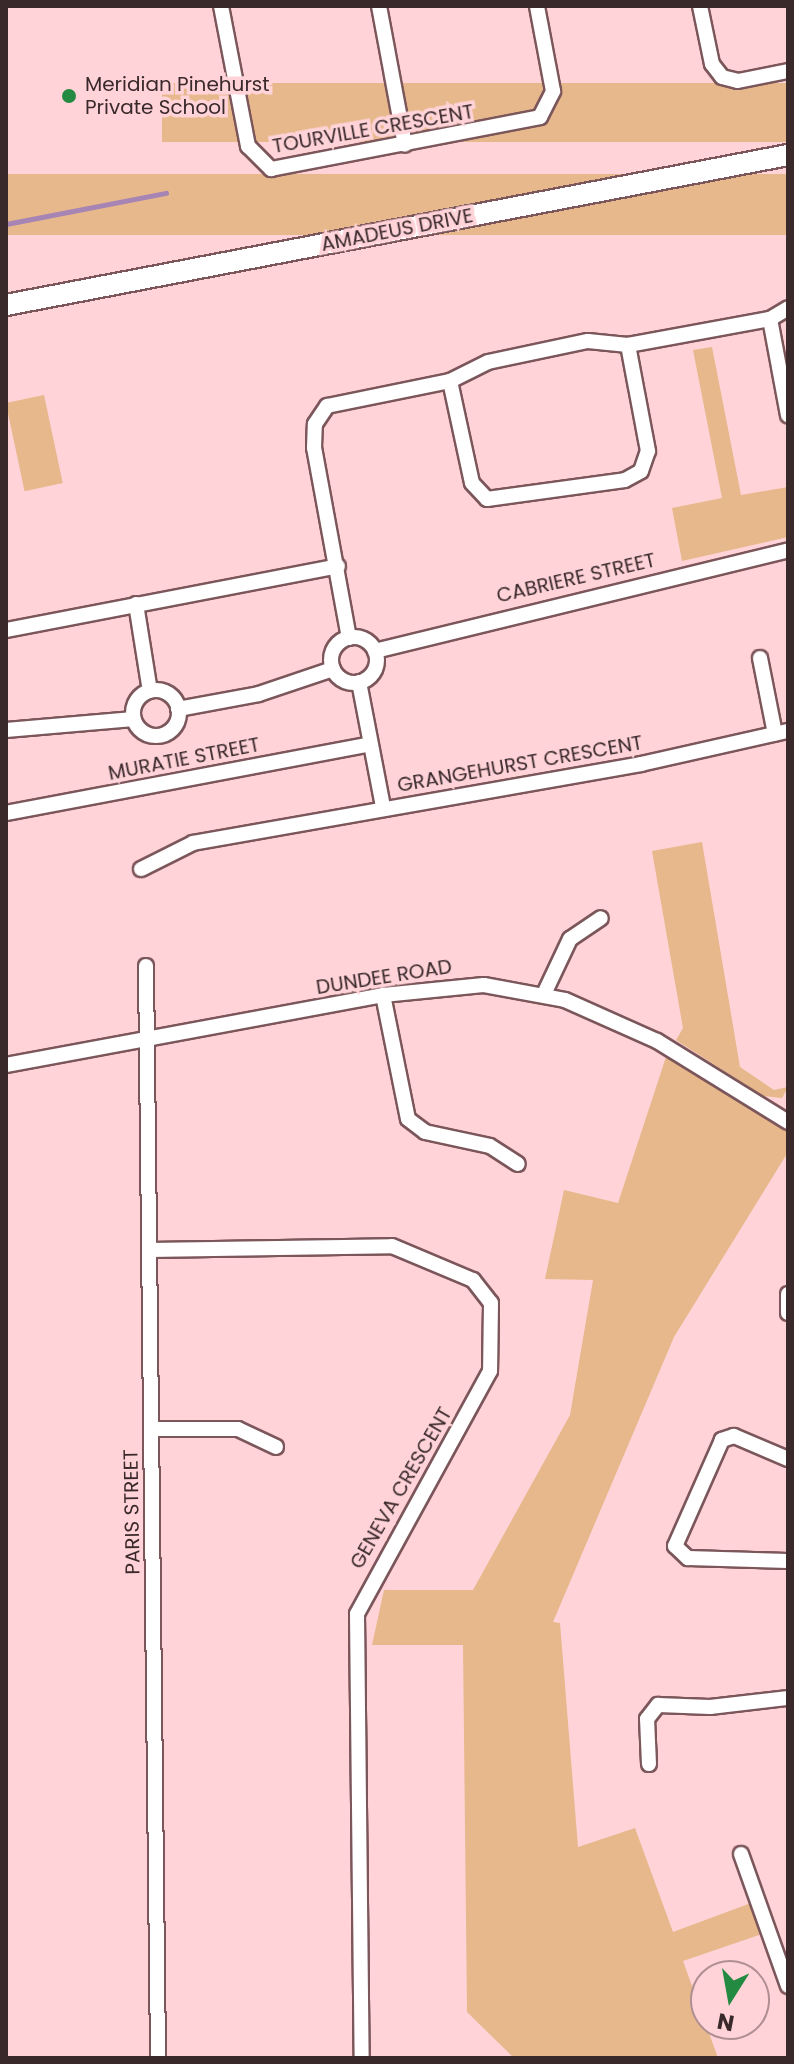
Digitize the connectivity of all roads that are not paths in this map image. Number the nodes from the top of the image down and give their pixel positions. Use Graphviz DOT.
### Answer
graph roads {
  1 [pos="221,6"];
  2 [pos="379,6"];
  3 [pos="537,6"];
  4 [pos="700,6"];
  5 [pos="788,71"];
  6 [pos="405,145"];
  7 [pos="788,155"];
  8 [pos="6,305"];
  9 [pos="788,308"];
  10 [pos="770,319"];
  11 [pos="628,345"];
  12 [pos="450,381"];
  13 [pos="788,415"];
  14 [pos="788,550"];
  15 [pos="338,566"];
  16 [pos="136,604"];
  17 [pos="6,630"];
  18 [pos="349,638"];
  19 [pos="375,651"];
  20 [pos="760,658"];
  21 [pos="333,669"];
  22 [pos="359,682"];
  23 [pos="150,691"];
  24 [pos="178,709"];
  25 [pos="134,719"];
  26 [pos="6,730"];
  27 [pos="782,732"];
  28 [pos="370,744"];
  29 [pos="383,807"];
  30 [pos="6,813"];
  31 [pos="141,869"];
  32 [pos="601,918"];
  33 [pos="146,966"];
  34 [pos="544,994"];
  35 [pos="383,995"];
  36 [pos="146,1039"];
  37 [pos="6,1065"];
  38 [pos="787,1118"];
  39 [pos="518,1164"];
  40 [pos="149,1250"];
  41 [pos="788,1294"];
  42 [pos="788,1313"];
  43 [pos="151,1429"];
  44 [pos="276,1447"];
  45 [pos="788,1459"];
  46 [pos="788,1561"];
  47 [pos="788,1698"];
  48 [pos="649,1764"];
  49 [pos="741,1854"];
  50 [pos="788,1986"];
  51 [pos="158,2058"];
  52 [pos="362,2058"];
  1 -- 6 [label="street, TOURVILLE CRESCENT"];
  2 -- 6 [label="street"];
  3 -- 6 [label="street, TOURVILLE CRESCENT"];
  4 -- 5 [label="street"];
  7 -- 8 [label="street, AMADEUS DRIVE"];
  9 -- 10 [label="street"];
  10 -- 11 [label="street"];
  10 -- 13 [label="street"];
  11 -- 12 [label="street"];
  11 -- 12 [label="street"];
  12 -- 15 [label="street"];
  14 -- 19 [label="street, CABRIERE STREET"];
  15 -- 16 [label="street"];
  15 -- 18 [label="street"];
  16 -- 17 [label="street"];
  16 -- 23 [label="street"];
  18 -- 19 [label="street"];
  18 -- 21 [label="street"];
  19 -- 22 [label="street"];
  20 -- 27 [label="street"];
  21 -- 22 [label="street"];
  21 -- 24 [label="street"];
  22 -- 28 [label="street, GRANGEHURST CRESCENT"];
  23 -- 24 [label="street"];
  23 -- 25 [label="street"];
  24 -- 25 [label="street"];
  25 -- 26 [label="street"];
  27 -- 29 [label="street, GRANGEHURST CRESCENT"];
  28 -- 29 [label="street, GRANGEHURST CRESCENT"];
  28 -- 30 [label="street, MURATIE STREET"];
  29 -- 31 [label="street"];
  32 -- 34 [label="street"];
  33 -- 36 [label="street, PARIS STREET"];
  34 -- 35 [label="street, DUNDEE ROAD"];
  34 -- 38 [label="street, DUNDEE ROAD"];
  35 -- 36 [label="street, DUNDEE ROAD"];
  35 -- 39 [label="street"];
  36 -- 37 [label="street, DUNDEE ROAD"];
  36 -- 40 [label="street, PARIS STREET"];
  40 -- 43 [label="street, PARIS STREET"];
  40 -- 52 [label="street, GENEVA CRESCENT"];
  41 -- 42 [label="street"];
  43 -- 44 [label="street"];
  43 -- 51 [label="street, PARIS STREET"];
  45 -- 46 [label="street"];
  47 -- 48 [label="street"];
  49 -- 50 [label="street"];
}
